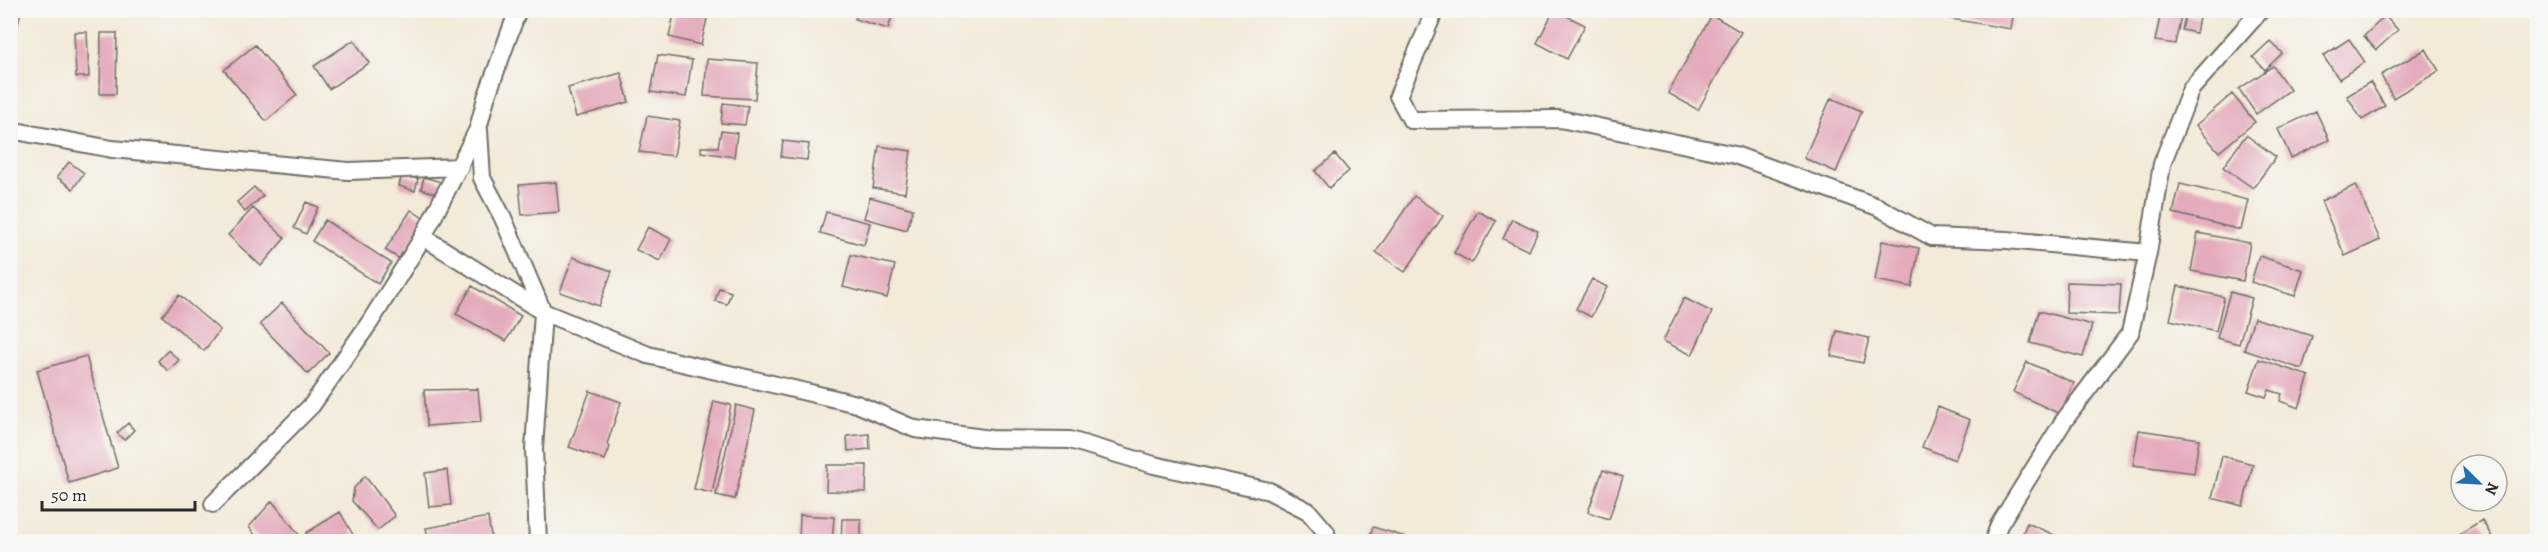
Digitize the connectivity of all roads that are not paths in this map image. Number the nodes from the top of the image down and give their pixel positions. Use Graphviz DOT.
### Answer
graph roads {
  1 [pos="518,10"];
  2 [pos="1435,10"];
  3 [pos="2261,10"];
  4 [pos="478,129"];
  5 [pos="10,130"];
  6 [pos="460,167"];
  7 [pos="423,237"];
  8 [pos="2148,253"];
  9 [pos="543,312"];
  10 [pos="213,504"];
  11 [pos="538,542"];
  12 [pos="1327,542"];
  13 [pos="1993,542"];
  1 -- 4 [label="street"];
  2 -- 8 [label="street"];
  3 -- 8 [label="street"];
  4 -- 6 [label="street"];
  4 -- 9 [label="street"];
  5 -- 6 [label="street"];
  6 -- 7 [label="street"];
  7 -- 9 [label="street"];
  7 -- 10 [label="street"];
  8 -- 13 [label="street"];
  9 -- 11 [label="street"];
  9 -- 12 [label="street"];
}
